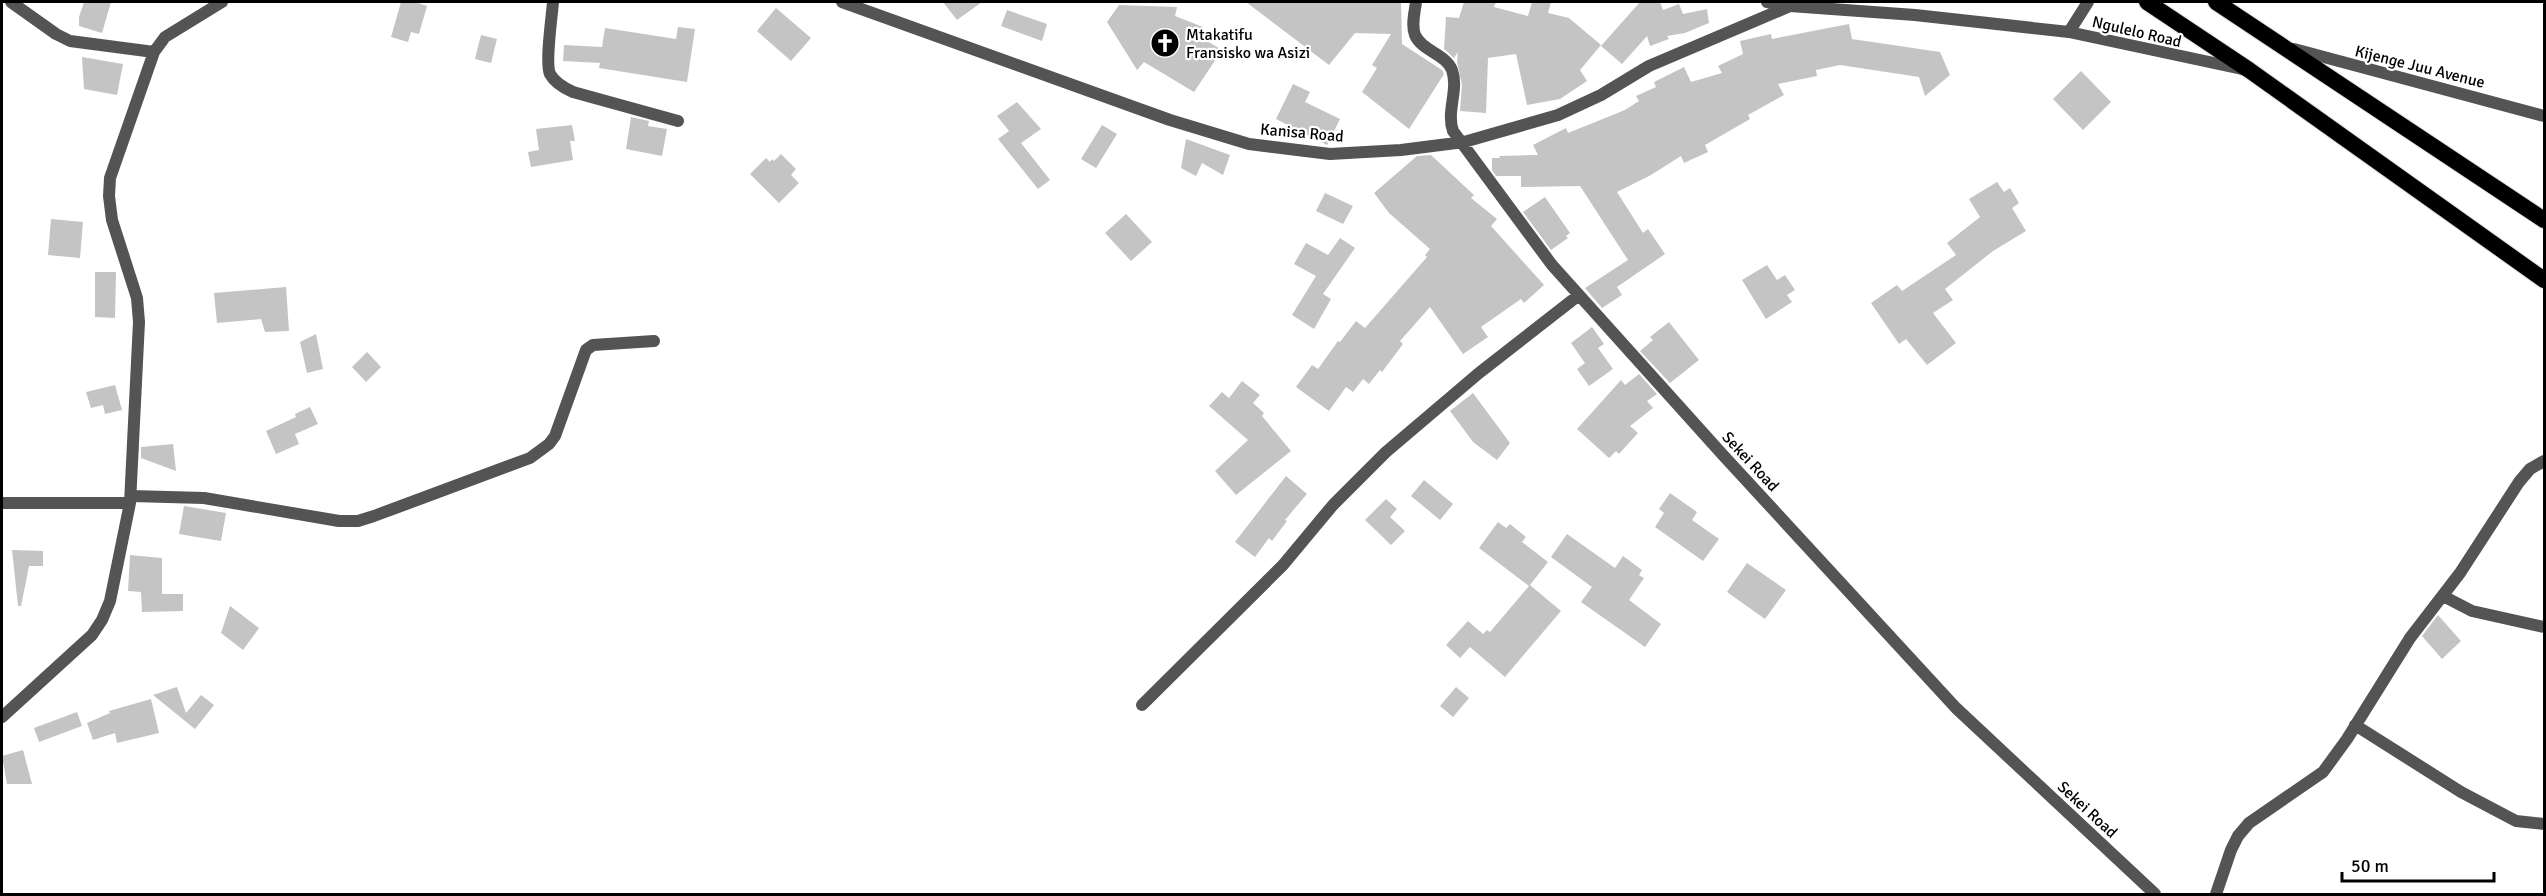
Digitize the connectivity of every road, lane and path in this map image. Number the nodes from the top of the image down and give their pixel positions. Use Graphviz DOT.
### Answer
graph roads {
  1 [pos="11,2"];
  2 [pos="222,2"];
  3 [pos="553,2"];
  4 [pos="842,2"];
  5 [pos="1416,2"];
  6 [pos="1767,2"];
  7 [pos="2088,2"];
  8 [pos="2147,2"];
  9 [pos="2216,2"];
  10 [pos="1790,6"];
  11 [pos="2069,32"];
  12 [pos="2287,47"];
  13 [pos="154,52"];
  14 [pos="2249,70"];
  15 [pos="2544,116"];
  16 [pos="678,121"];
  17 [pos="1464,142"];
  18 [pos="2544,220"];
  19 [pos="2544,280"];
  20 [pos="1579,295"];
  21 [pos="654,341"];
  22 [pos="2544,461"];
  23 [pos="131,500"];
  24 [pos="2,503"];
  25 [pos="2443,596"];
  26 [pos="2544,627"];
  27 [pos="1142,705"];
  28 [pos="2,717"];
  29 [pos="2355,725"];
  30 [pos="2544,824"];
  31 [pos="2155,894"];
  32 [pos="2217,894"];
  1 -- 13 [label="street"];
  2 -- 13 [label="street"];
  3 -- 16 [label="street"];
  4 -- 17 [label="street, Kanisa Road"];
  5 -- 17 [label="street, Sekei Road"];
  6 -- 10 [label="street, Ngulelo Road"];
  7 -- 11 [label="street"];
  8 -- 14 [label="highway"];
  9 -- 12 [label="highway"];
  10 -- 11 [label="street, Ngulelo Road"];
  10 -- 17 [label="street, Kanisa Road"];
  11 -- 14 [label="street, Ngulelo Road"];
  12 -- 15 [label="street, Kijenge Juu Avenue"];
  12 -- 18 [label="highway"];
  13 -- 23 [label="street"];
  14 -- 19 [label="highway"];
  17 -- 20 [label="street, Sekei Road"];
  20 -- 27 [label="street"];
  20 -- 31 [label="street, Sekei Road"];
  21 -- 23 [label="street"];
  22 -- 25 [label="street"];
  23 -- 24 [label="street"];
  23 -- 28 [label="street"];
  25 -- 26 [label="street"];
  25 -- 29 [label="street"];
  29 -- 30 [label="street"];
  29 -- 32 [label="street"];
}
